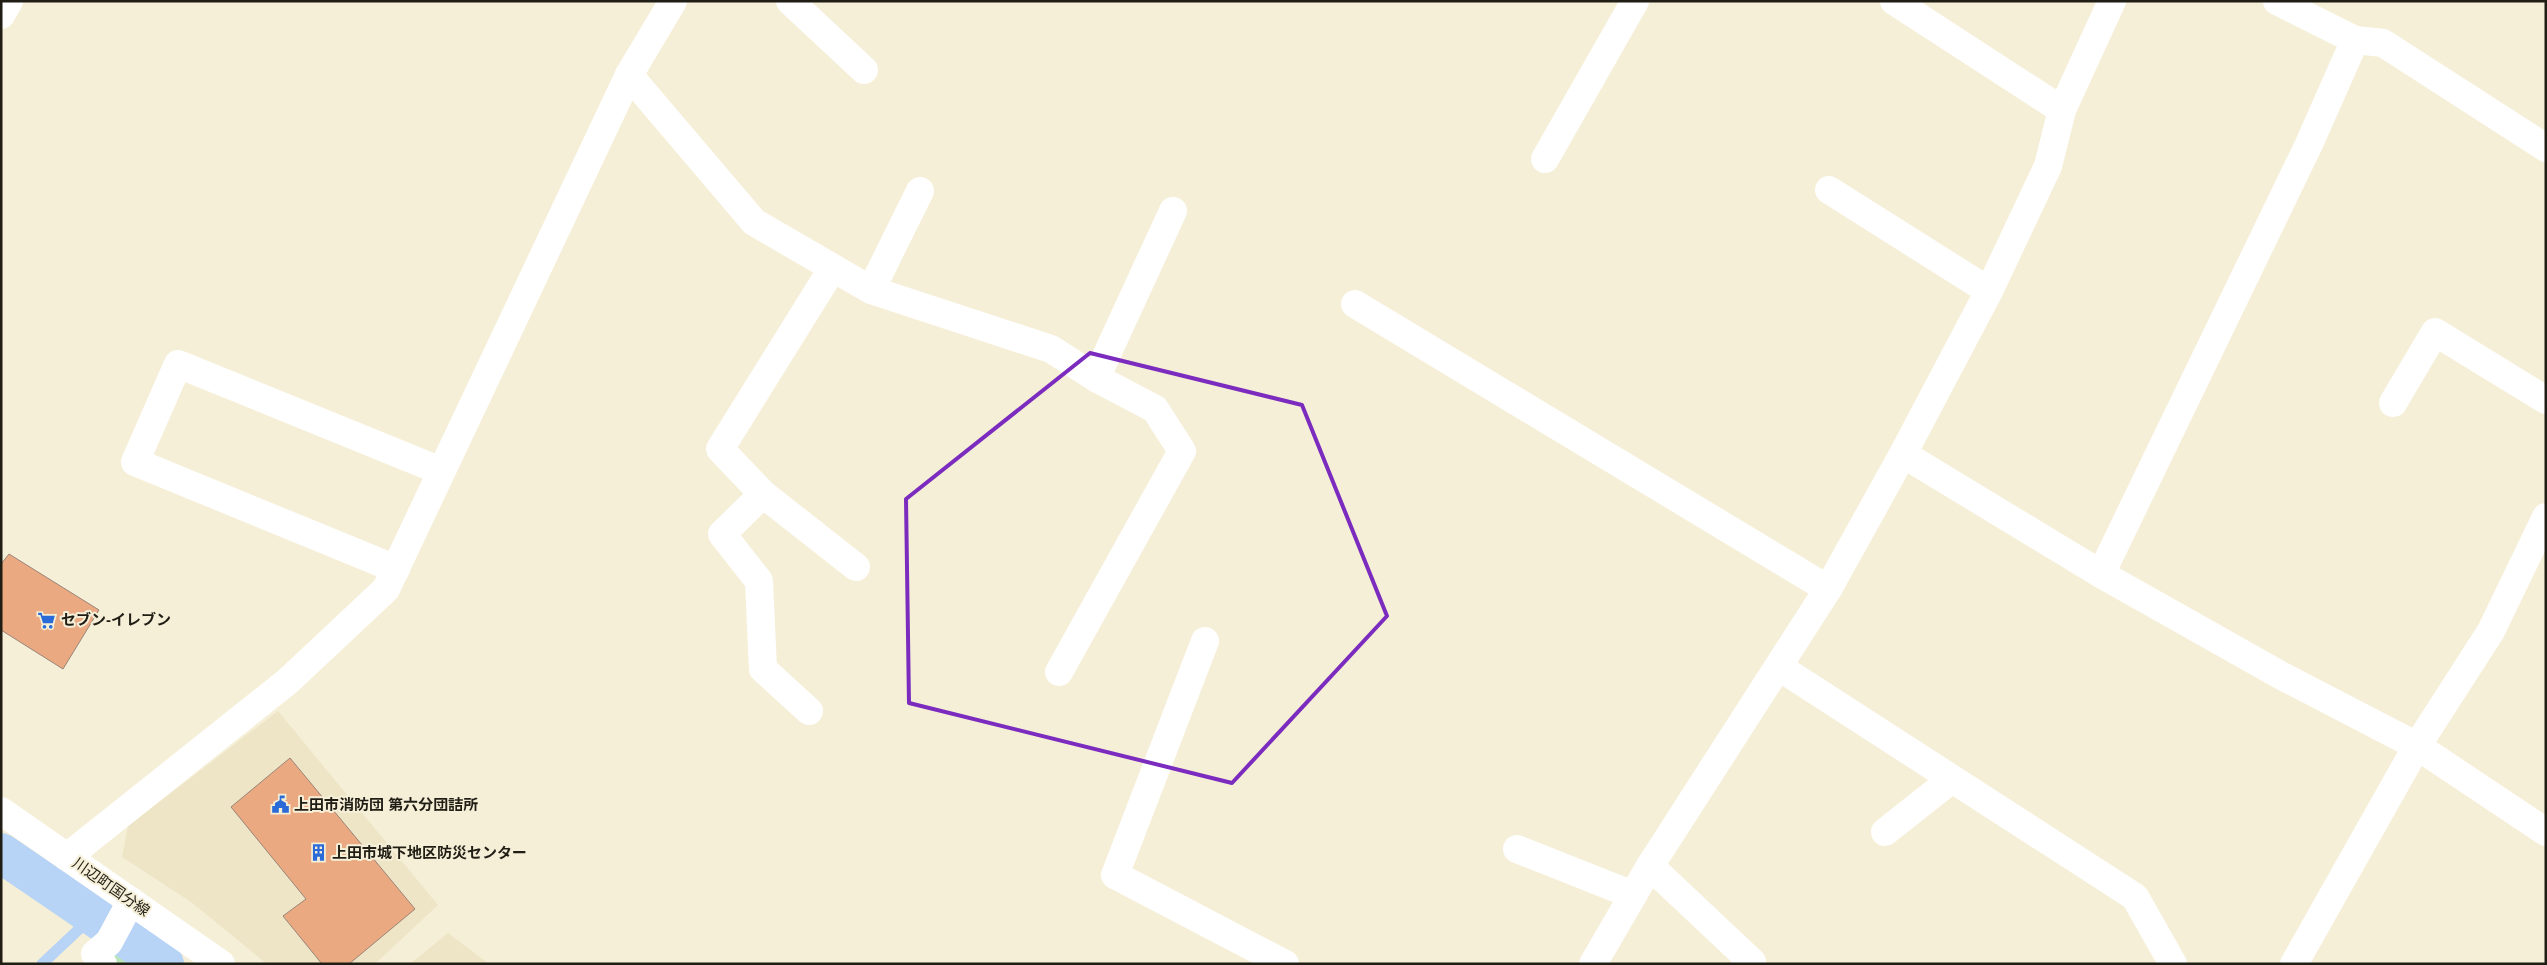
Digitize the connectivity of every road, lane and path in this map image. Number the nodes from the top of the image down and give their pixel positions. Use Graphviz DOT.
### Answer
graph roads {
  1 [pos="9,1"];
  2 [pos="673,1"];
  3 [pos="790,1"];
  4 [pos="1635,1"];
  5 [pos="1894,1"];
  6 [pos="2112,1"];
  7 [pos="2277,1"];
  8 [pos="1,15"];
  9 [pos="2355,40"];
  10 [pos="864,70"];
  11 [pos="629,75"];
  12 [pos="2062,110"];
  13 [pos="2536,142"];
  14 [pos="1545,159"];
  15 [pos="920,190"];
  16 [pos="1829,190"];
  17 [pos="1173,211"];
  18 [pos="832,270"];
  19 [pos="871,290"];
  20 [pos="1988,291"];
  21 [pos="1355,304"];
  22 [pos="1096,378"];
  23 [pos="2546,400"];
  24 [pos="2393,403"];
  25 [pos="1903,454"];
  26 [pos="441,472"];
  27 [pos="763,494"];
  28 [pos="2546,517"];
  29 [pos="856,567"];
  30 [pos="396,569"];
  31 [pos="2101,574"];
  32 [pos="1828,589"];
  33 [pos="1206,641"];
  34 [pos="1779,667"];
  35 [pos="1059,672"];
  36 [pos="809,711"];
  37 [pos="2417,746"];
  38 [pos="1952,779"];
  39 [pos="1,811"];
  40 [pos="1885,832"];
  41 [pos="2546,832"];
  42 [pos="1516,849"];
  43 [pos="67,857"];
  44 [pos="1650,866"];
  45 [pos="1633,895"];
  46 [pos="126,909"];
  47 [pos="106,953"];
  48 [pos="1752,962"];
  49 [pos="221,964"];
  50 [pos="1285,964"];
  51 [pos="1593,964"];
  52 [pos="2173,964"];
  53 [pos="2294,964"];
  1 -- 8 [label="street"];
  2 -- 11 [label="street"];
  3 -- 10 [label="street"];
  4 -- 14 [label="street"];
  5 -- 12 [label="street"];
  6 -- 12 [label="street"];
  7 -- 9 [label="street"];
  9 -- 13 [label="street"];
  9 -- 31 [label="street"];
  11 -- 18 [label="street"];
  11 -- 26 [label="street"];
  12 -- 20 [label="street"];
  15 -- 19 [label="street"];
  16 -- 20 [label="street"];
  17 -- 22 [label="street"];
  18 -- 19 [label="street"];
  18 -- 27 [label="street"];
  19 -- 22 [label="street"];
  20 -- 25 [label="street"];
  21 -- 32 [label="street"];
  22 -- 35 [label="street"];
  23 -- 24 [label="street"];
  25 -- 31 [label="street"];
  25 -- 32 [label="street"];
  26 -- 30 [label="street"];
  26 -- 30 [label="street"];
  27 -- 29 [label="street"];
  27 -- 36 [label="street"];
  28 -- 37 [label="street"];
  30 -- 43 [label="street"];
  31 -- 37 [label="street"];
  32 -- 34 [label="street"];
  33 -- 50 [label="street"];
  34 -- 38 [label="street"];
  34 -- 44 [label="street"];
  37 -- 41 [label="street"];
  37 -- 53 [label="street"];
  38 -- 40 [label="street"];
  38 -- 52 [label="street"];
  39 -- 43 [label="street, 川辺町国分線"];
  42 -- 45 [label="street"];
  43 -- 46 [label="street, 川辺町国分線"];
  44 -- 45 [label="street"];
  44 -- 48 [label="street"];
  45 -- 51 [label="street"];
  46 -- 47 [label="street"];
  46 -- 49 [label="street, 川辺町国分線"];
}
